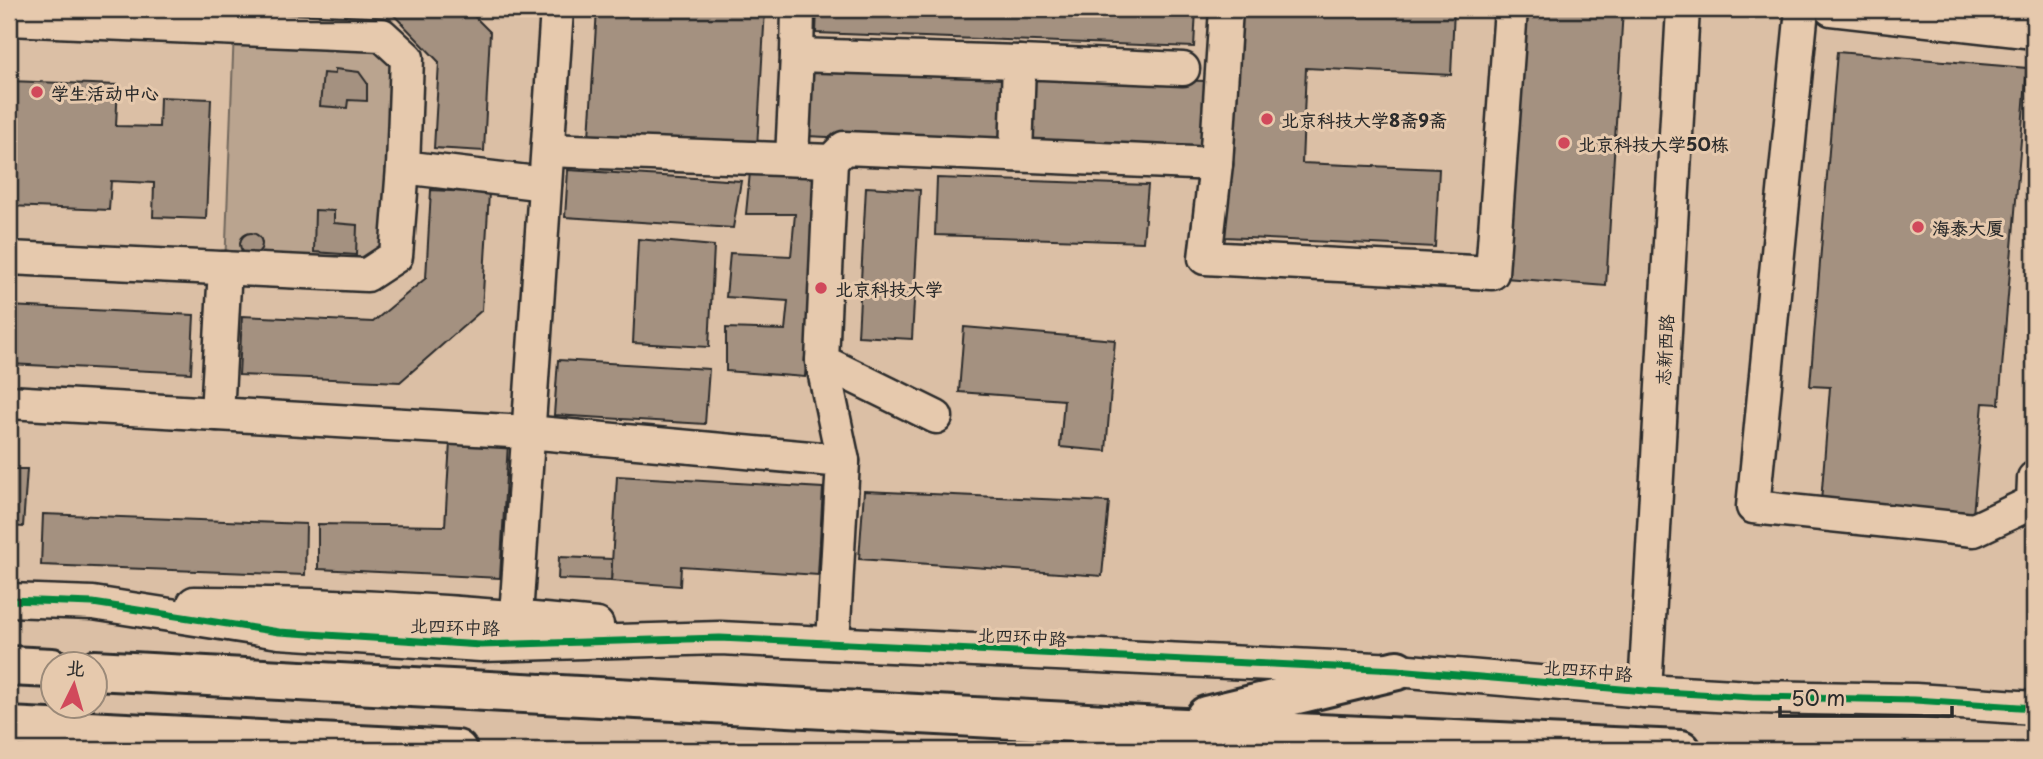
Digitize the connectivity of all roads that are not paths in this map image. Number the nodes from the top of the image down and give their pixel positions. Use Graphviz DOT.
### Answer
graph roads {
  1 [pos="558,9"];
  2 [pos="798,9"];
  3 [pos="1226,9"];
  4 [pos="1511,9"];
  5 [pos="1683,9"];
  6 [pos="1802,9"];
  7 [pos="1831,9"];
  8 [pos="9,19"];
  9 [pos="234,19"];
  10 [pos="2034,32"];
  11 [pos="797,55"];
  12 [pos="1018,62"];
  13 [pos="1183,69"];
  14 [pos="548,150"];
  15 [pos="1016,155"];
  16 [pos="792,158"];
  17 [pos="831,161"];
  18 [pos="1216,164"];
  19 [pos="403,167"];
  20 [pos="545,184"];
  21 [pos="9,258"];
  22 [pos="225,268"];
  23 [pos="822,360"];
  24 [pos="9,402"];
  25 [pos="217,414"];
  26 [pos="936,417"];
  27 [pos="528,432"];
  28 [pos="844,461"];
  29 [pos="2034,478"];
  30 [pos="9,600"];
  31 [pos="93,603"];
  32 [pos="516,617"];
  33 [pos="720,638"];
  34 [pos="834,643"];
  35 [pos="9,666"];
  36 [pos="38,667"];
  37 [pos="1397,670"];
  38 [pos="108,671"];
  39 [pos="1644,691"];
  40 [pos="2034,708"];
  41 [pos="9,727"];
  42 [pos="1162,727"];
  43 [pos="457,750"];
  44 [pos="1681,750"];
  1 -- 14 [label="street"];
  2 -- 11 [label="street"];
  3 -- 18 [label="street"];
  4 -- 18 [label="street"];
  5 -- 39 [label="street, 志新西路"];
  6 -- 29 [label="street"];
  7 -- 10 [label="street"];
  8 -- 9 [label="street"];
  9 -- 19 [label="street"];
  11 -- 12 [label="street"];
  11 -- 16 [label="street"];
  12 -- 13 [label="street"];
  12 -- 15 [label="street"];
  14 -- 16 [label="street"];
  14 -- 20 [label="street"];
  15 -- 17 [label="street"];
  15 -- 18 [label="street"];
  16 -- 17 [label="street"];
  17 -- 23 [label="street"];
  19 -- 20 [label="street"];
  19 -- 22 [label="street"];
  20 -- 27 [label="street"];
  21 -- 22 [label="street"];
  22 -- 25 [label="street"];
  23 -- 26 [label="street"];
  23 -- 28 [label="street"];
  24 -- 25 [label="street"];
  25 -- 27 [label="street"];
  27 -- 28 [label="street"];
  27 -- 32 [label="street"];
  28 -- 34 [label="street"];
  30 -- 31 [label="street, 北四环中路"];
  31 -- 32 [label="street, 北四环中路"];
  31 -- 33 [label="street, 北四环中路"];
  32 -- 33 [label="street, 北四环中路"];
  33 -- 34 [label="street, 北四环中路"];
  34 -- 37 [label="street, 北四环中路"];
  35 -- 36 [label="highway"];
  37 -- 39 [label="street, 北四环中路"];
  37 -- 42 [label="highway"];
  38 -- 42 [label="highway"];
  39 -- 40 [label="street, 北四环中路"];
  41 -- 43 [label="highway"];
  42 -- 44 [label="highway"];
}
